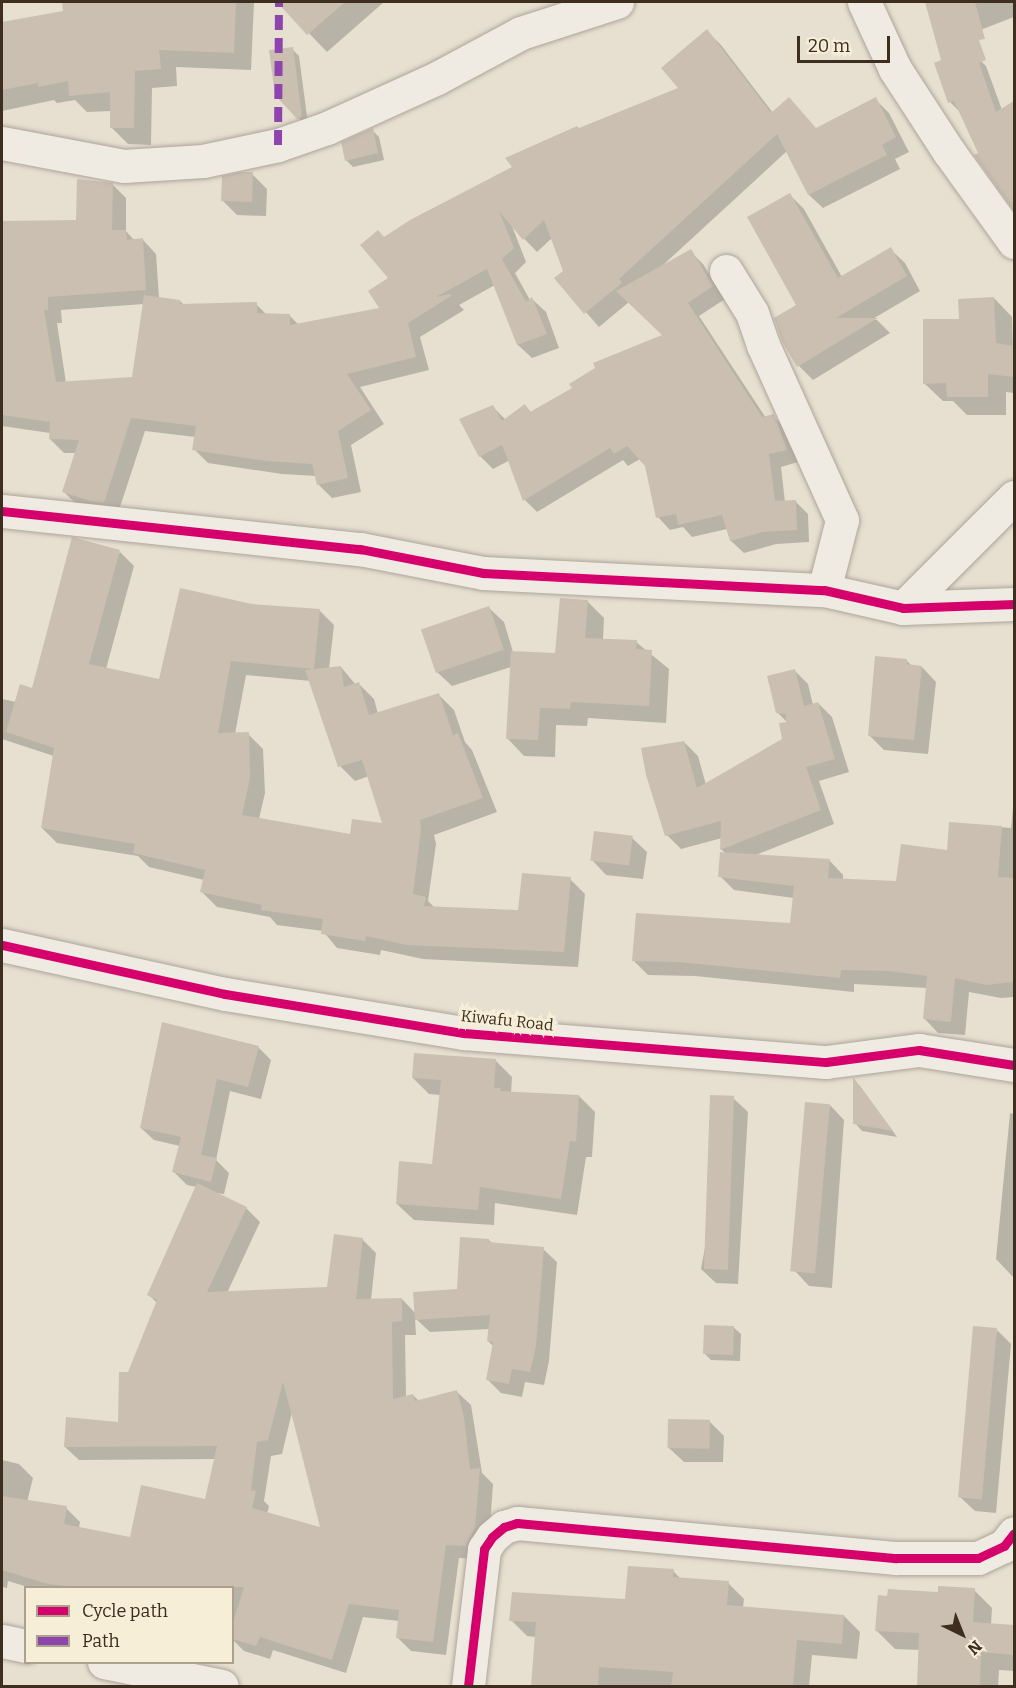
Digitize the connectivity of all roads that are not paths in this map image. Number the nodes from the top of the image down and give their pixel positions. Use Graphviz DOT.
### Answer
graph roads {
  1 [pos="536,2"];
  2 [pos="618,2"];
  3 [pos="864,2"];
  4 [pos="521,33"];
  5 [pos="2,143"];
  6 [pos="1014,242"];
  7 [pos="726,271"];
  8 [pos="1014,497"];
  9 [pos="2,511"];
  10 [pos="824,590"];
  11 [pos="1014,604"];
  12 [pos="903,608"];
  13 [pos="2,945"];
  14 [pos="1014,1065"];
  15 [pos="1014,1533"];
  16 [pos="2,1641"];
  17 [pos="24,1646"];
  18 [pos="114,1664"];
  19 [pos="222,1686"];
  20 [pos="468,1686"];
  1 -- 4 [label="street"];
  2 -- 4 [label="street"];
  3 -- 6 [label="street"];
  4 -- 5 [label="street"];
  7 -- 10 [label="street"];
  8 -- 12 [label="street"];
  9 -- 10 [label="street"];
  10 -- 12 [label="street"];
  11 -- 12 [label="street"];
  13 -- 14 [label="street, Kiwafu Road"];
  15 -- 20 [label="street"];
  16 -- 17 [label="street"];
  18 -- 19 [label="street"];
}
